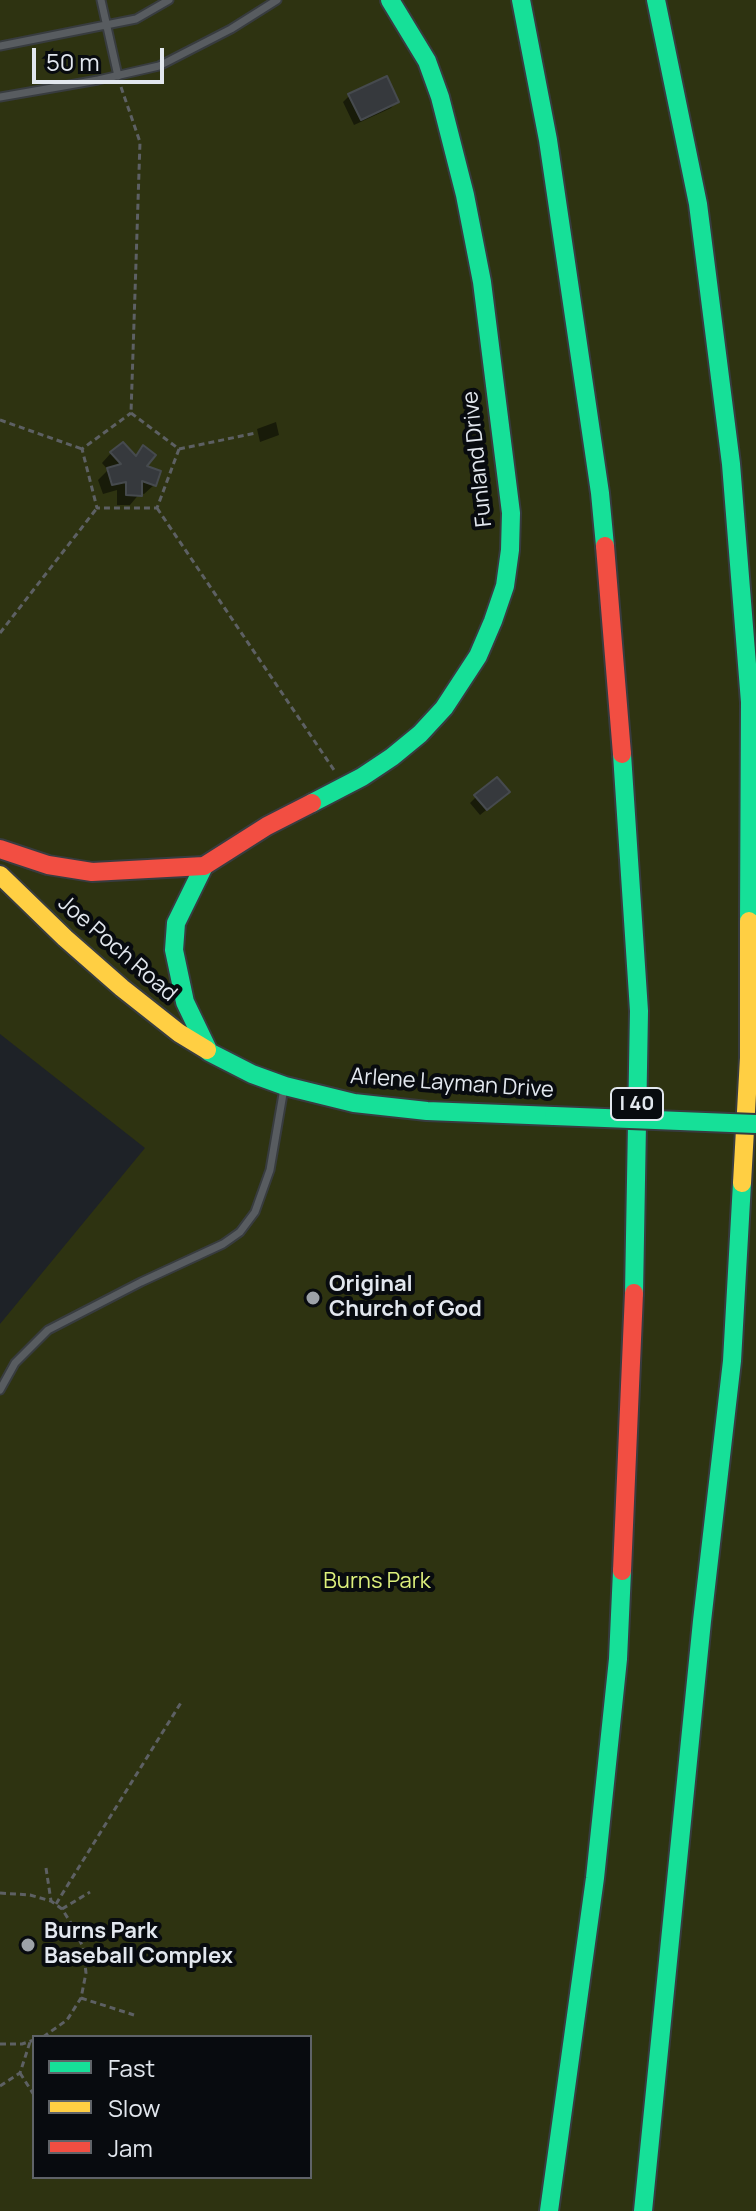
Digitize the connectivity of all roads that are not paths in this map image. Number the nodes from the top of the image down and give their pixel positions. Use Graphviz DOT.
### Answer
graph roads {
  1 [pos="101,0"];
  2 [pos="169,0"];
  3 [pos="277,0"];
  4 [pos="390,0"];
  5 [pos="521,0"];
  6 [pos="656,0"];
  7 [pos="105,26"];
  8 [pos="0,46"];
  9 [pos="118,76"];
  10 [pos="0,97"];
  11 [pos="0,849"];
  12 [pos="204,866"];
  13 [pos="0,875"];
  14 [pos="209,1052"];
  15 [pos="285,1086"];
  16 [pos="756,1124"];
  17 [pos="0,1390"];
  18 [pos="549,2211"];
  19 [pos="643,2211"];
  1 -- 7 [label="lane"];
  2 -- 7 [label="lane"];
  3 -- 9 [label="lane"];
  4 -- 12 [label="main road, Funland Drive"];
  5 -- 18 [label="main road, I 40"];
  6 -- 19 [label="main road"];
  7 -- 8 [label="lane"];
  7 -- 9 [label="lane"];
  9 -- 10 [label="lane"];
  11 -- 12 [label="main road, Funland Drive"];
  12 -- 14 [label="main road"];
  13 -- 14 [label="main road, Joe Poch Road"];
  14 -- 15 [label="main road, Arlene Layman Drive"];
  15 -- 16 [label="main road, Arlene Layman Drive, bridge"];
  15 -- 17 [label="lane"];
}
